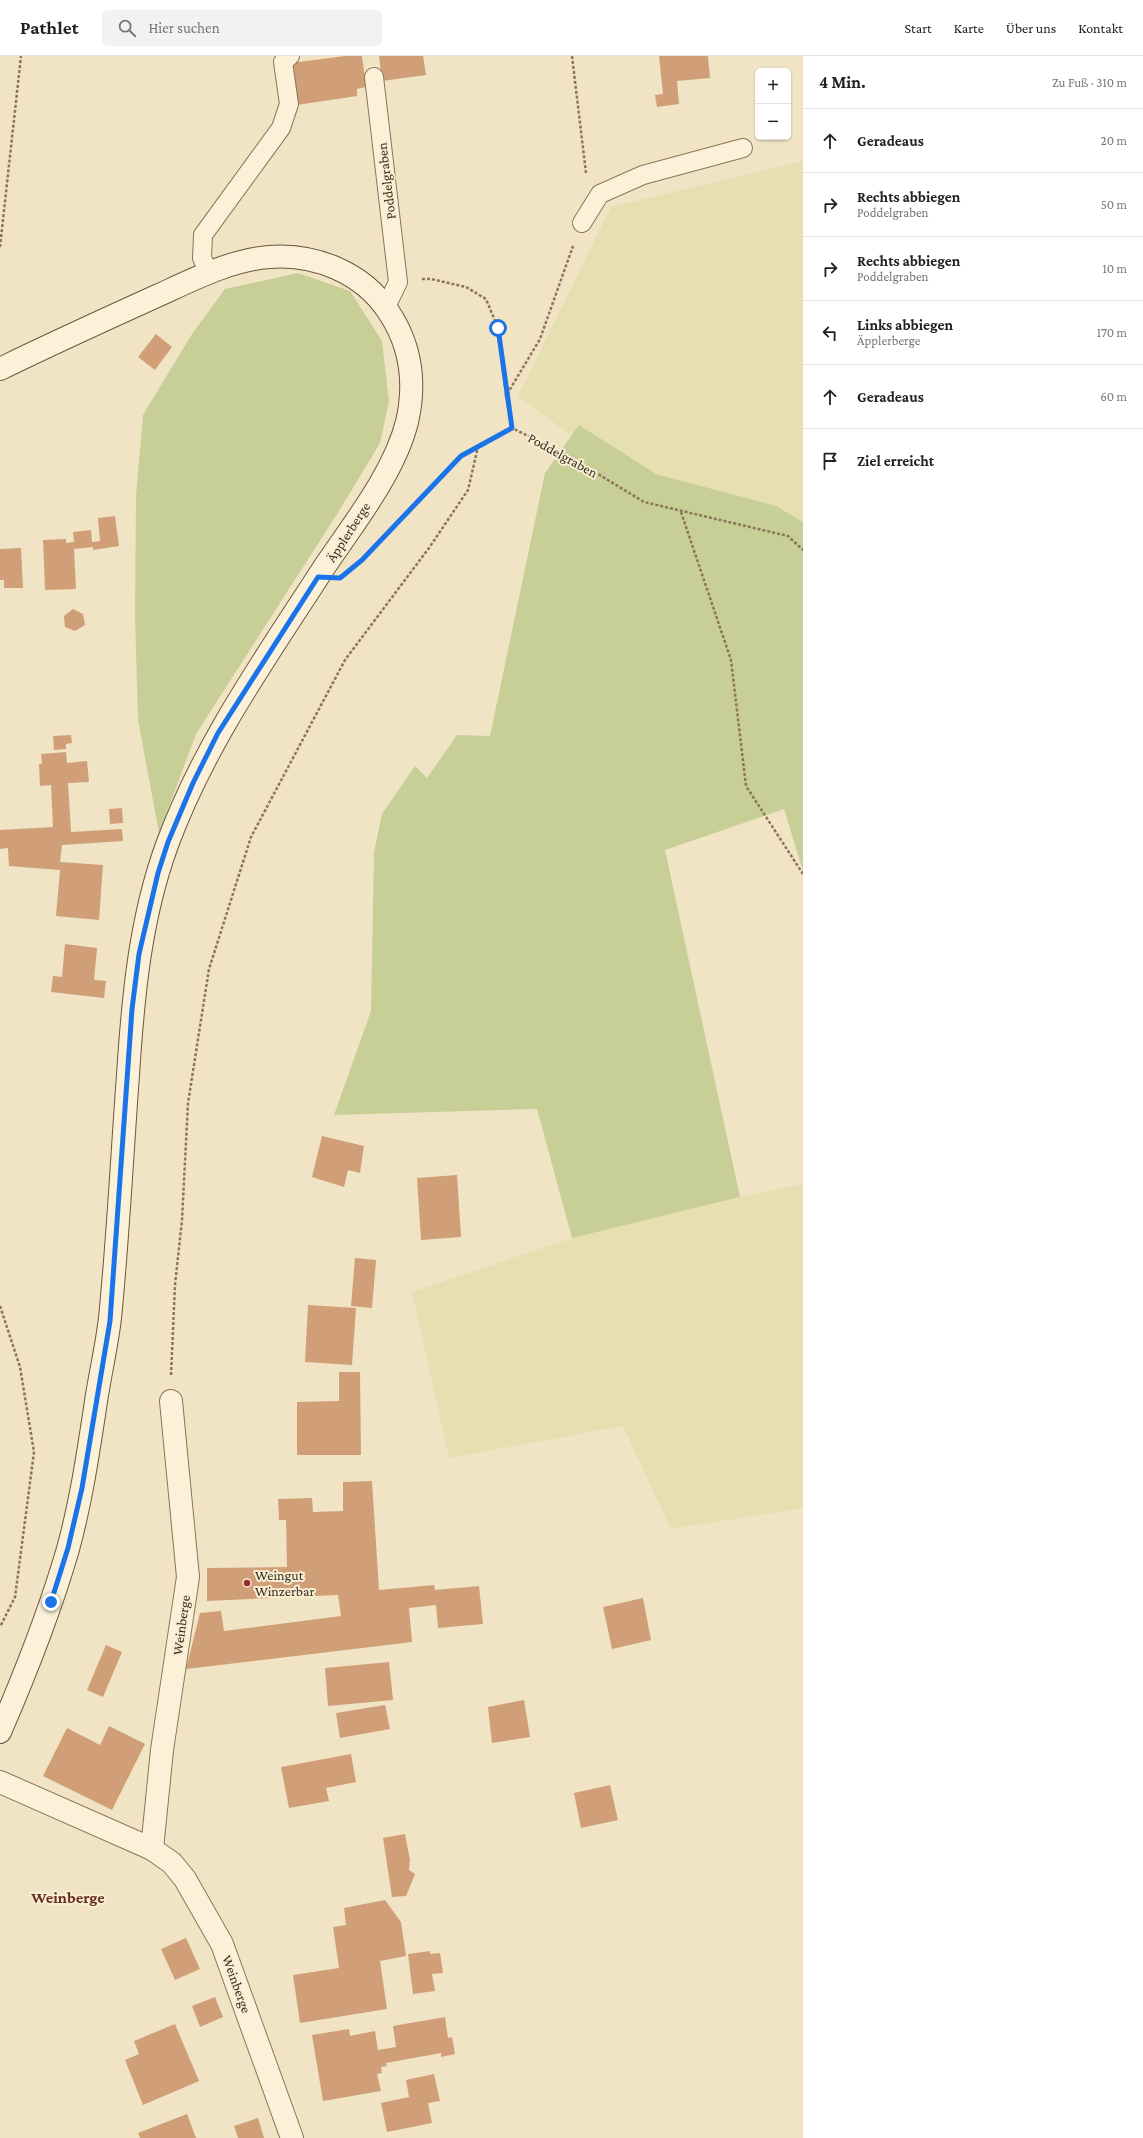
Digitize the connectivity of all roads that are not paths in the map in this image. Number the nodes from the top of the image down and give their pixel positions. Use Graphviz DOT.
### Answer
graph roads {
  1 [pos="290,56"];
  2 [pos="374,77"];
  3 [pos="743,148"];
  4 [pos="582,223"];
  5 [pos="208,273"];
  6 [pos="386,307"];
  7 [pos="0,369"];
  8 [pos="171,1401"];
  9 [pos="0,1732"];
  10 [pos="0,1782"];
  11 [pos="152,1849"];
  12 [pos="292,2138"];
  1 -- 5 [label="lane"];
  2 -- 6 [label="lane, Poddelgraben"];
  3 -- 4 [label="lane"];
  5 -- 6 [label="street, Äpplerberge"];
  5 -- 7 [label="street, Äpplerberge"];
  6 -- 9 [label="street, Äpplerberge"];
  8 -- 11 [label="street, Weinberge"];
  10 -- 11 [label="street, Weinberge"];
  11 -- 12 [label="street, Weinberge"];
}
